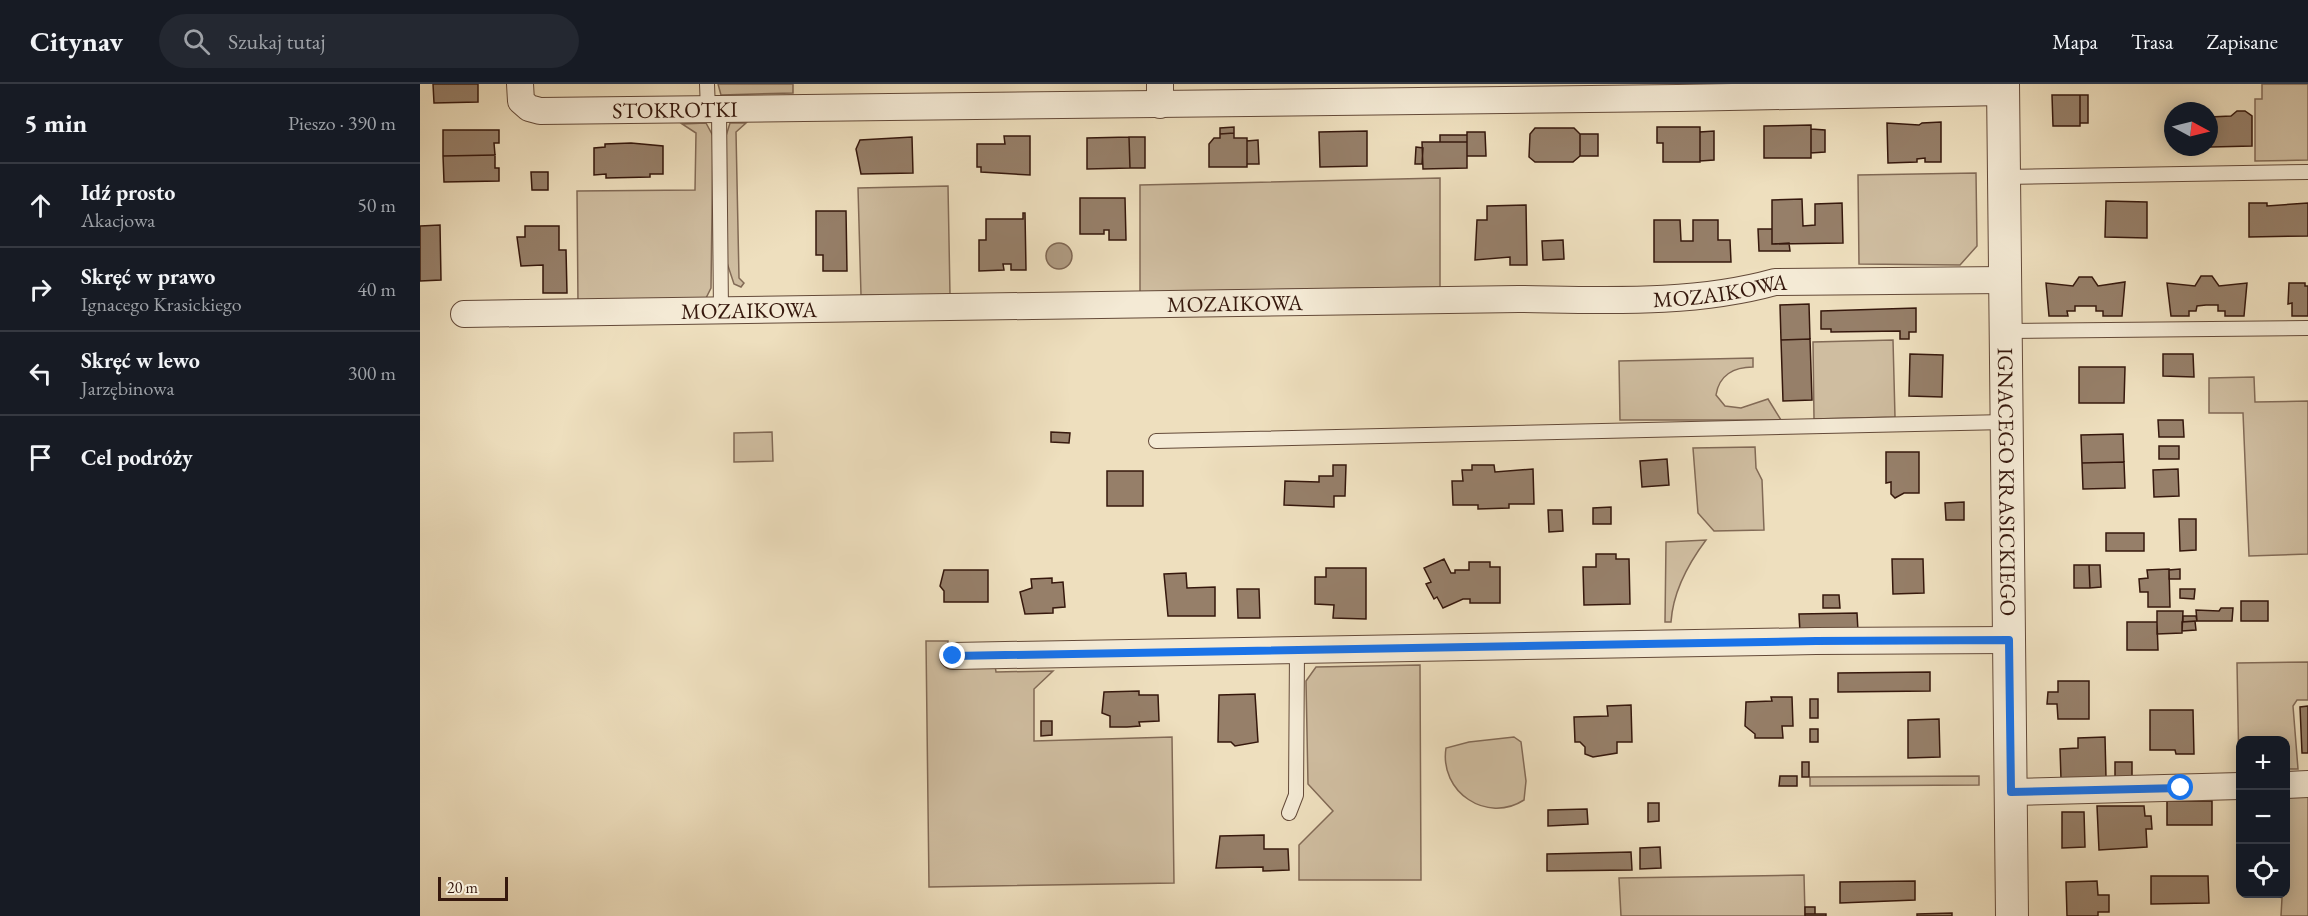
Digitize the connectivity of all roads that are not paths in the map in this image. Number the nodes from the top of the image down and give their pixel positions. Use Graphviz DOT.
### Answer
graph roads {
  1 [pos="520,84"];
  2 [pos="707,84"];
  3 [pos="2003,88"];
  4 [pos="1160,94"];
  5 [pos="927,96"];
  6 [pos="713,110"];
  7 [pos="2308,172"];
  8 [pos="2003,177"];
  9 [pos="2005,280"];
  10 [pos="721,310"];
  11 [pos="464,314"];
  12 [pos="2308,328"];
  13 [pos="2005,331"];
  14 [pos="2006,422"];
  15 [pos="1156,441"];
  16 [pos="2009,640"];
  17 [pos="1297,651"];
  18 [pos="953,656"];
  19 [pos="2308,784"];
  20 [pos="2290,785"];
  21 [pos="2236,786"];
  22 [pos="2011,792"];
  23 [pos="1289,813"];
  24 [pos="2012,916"];
  1 -- 6 [label="street, STOKROTKI"];
  2 -- 6 [label="lane"];
  3 -- 4 [label="street, STOKROTKI"];
  3 -- 8 [label="street, IGNACEGO KRASICKIEGO"];
  4 -- 5 [label="street, STOKROTKI"];
  5 -- 6 [label="street, STOKROTKI"];
  6 -- 10 [label="lane"];
  7 -- 8 [label="lane"];
  8 -- 9 [label="street, IGNACEGO KRASICKIEGO"];
  9 -- 10 [label="street, MOZAIKOWA"];
  9 -- 13 [label="street, IGNACEGO KRASICKIEGO"];
  10 -- 11 [label="street, MOZAIKOWA"];
  12 -- 13 [label="lane"];
  13 -- 14 [label="street, IGNACEGO KRASICKIEGO"];
  14 -- 15 [label="lane"];
  14 -- 16 [label="street, IGNACEGO KRASICKIEGO"];
  16 -- 17 [label="street"];
  16 -- 22 [label="street, IGNACEGO KRASICKIEGO"];
  17 -- 18 [label="street"];
  17 -- 23 [label="lane"];
  19 -- 20 [label="street"];
  21 -- 22 [label="street"];
  22 -- 24 [label="street, IGNACEGO KRASICKIEGO"];
}
